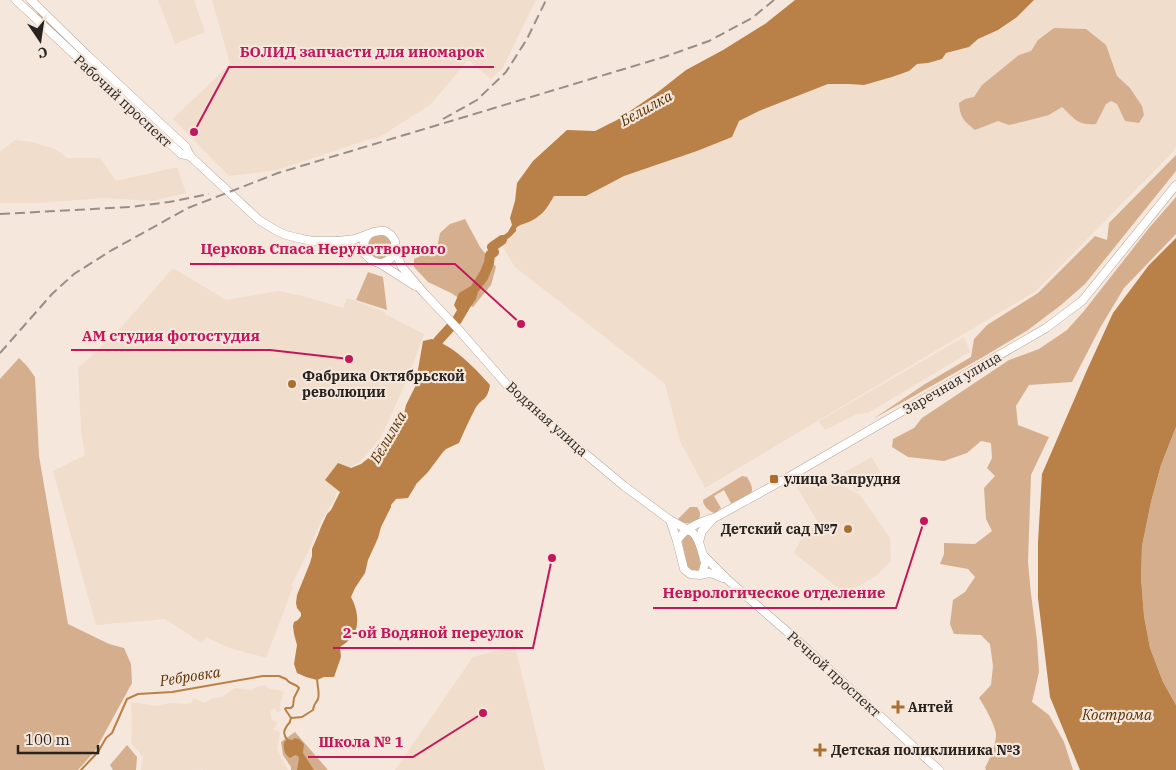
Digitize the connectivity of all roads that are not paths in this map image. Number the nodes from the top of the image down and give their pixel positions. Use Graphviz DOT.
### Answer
graph roads {
  1 [pos="16,0"];
  2 [pos="31,0"];
  3 [pos="190,156"];
  4 [pos="1176,185"];
  5 [pos="369,234"];
  6 [pos="338,241"];
  7 [pos="395,251"];
  8 [pos="365,254"];
  9 [pos="379,263"];
  10 [pos="423,292"];
  11 [pos="716,517"];
  12 [pos="670,520"];
  13 [pos="687,530"];
  14 [pos="678,541"];
  15 [pos="699,542"];
  16 [pos="703,555"];
  17 [pos="702,574"];
  18 [pos="728,580"];
  19 [pos="939,770"];
  1 -- 3 [label="street, Рабочий проспект"];
  2 -- 3 [label="street, Рабочий проспект"];
  3 -- 6 [label="street, Рабочий проспект"];
  4 -- 11 [label="street, Заречная улица"];
  5 -- 6 [label="street"];
  5 -- 7 [label="street"];
  5 -- 8 [label="street"];
  6 -- 8 [label="street, Рабочий проспект"];
  7 -- 9 [label="street"];
  7 -- 10 [label="street"];
  8 -- 9 [label="street"];
  9 -- 10 [label="street"];
  10 -- 12 [label="street, Водяная улица"];
  11 -- 13 [label="street, Заречная улица"];
  11 -- 15 [label="street"];
  12 -- 13 [label="street, Водяная улица"];
  12 -- 14 [label="street"];
  13 -- 14 [label="street"];
  13 -- 15 [label="street, Водяная улица"];
  14 -- 17 [label="street"];
  15 -- 16 [label="street"];
  16 -- 17 [label="street"];
  16 -- 18 [label="street, Речной проспект"];
  17 -- 18 [label="street"];
  18 -- 19 [label="street, Речной проспект"];
}
